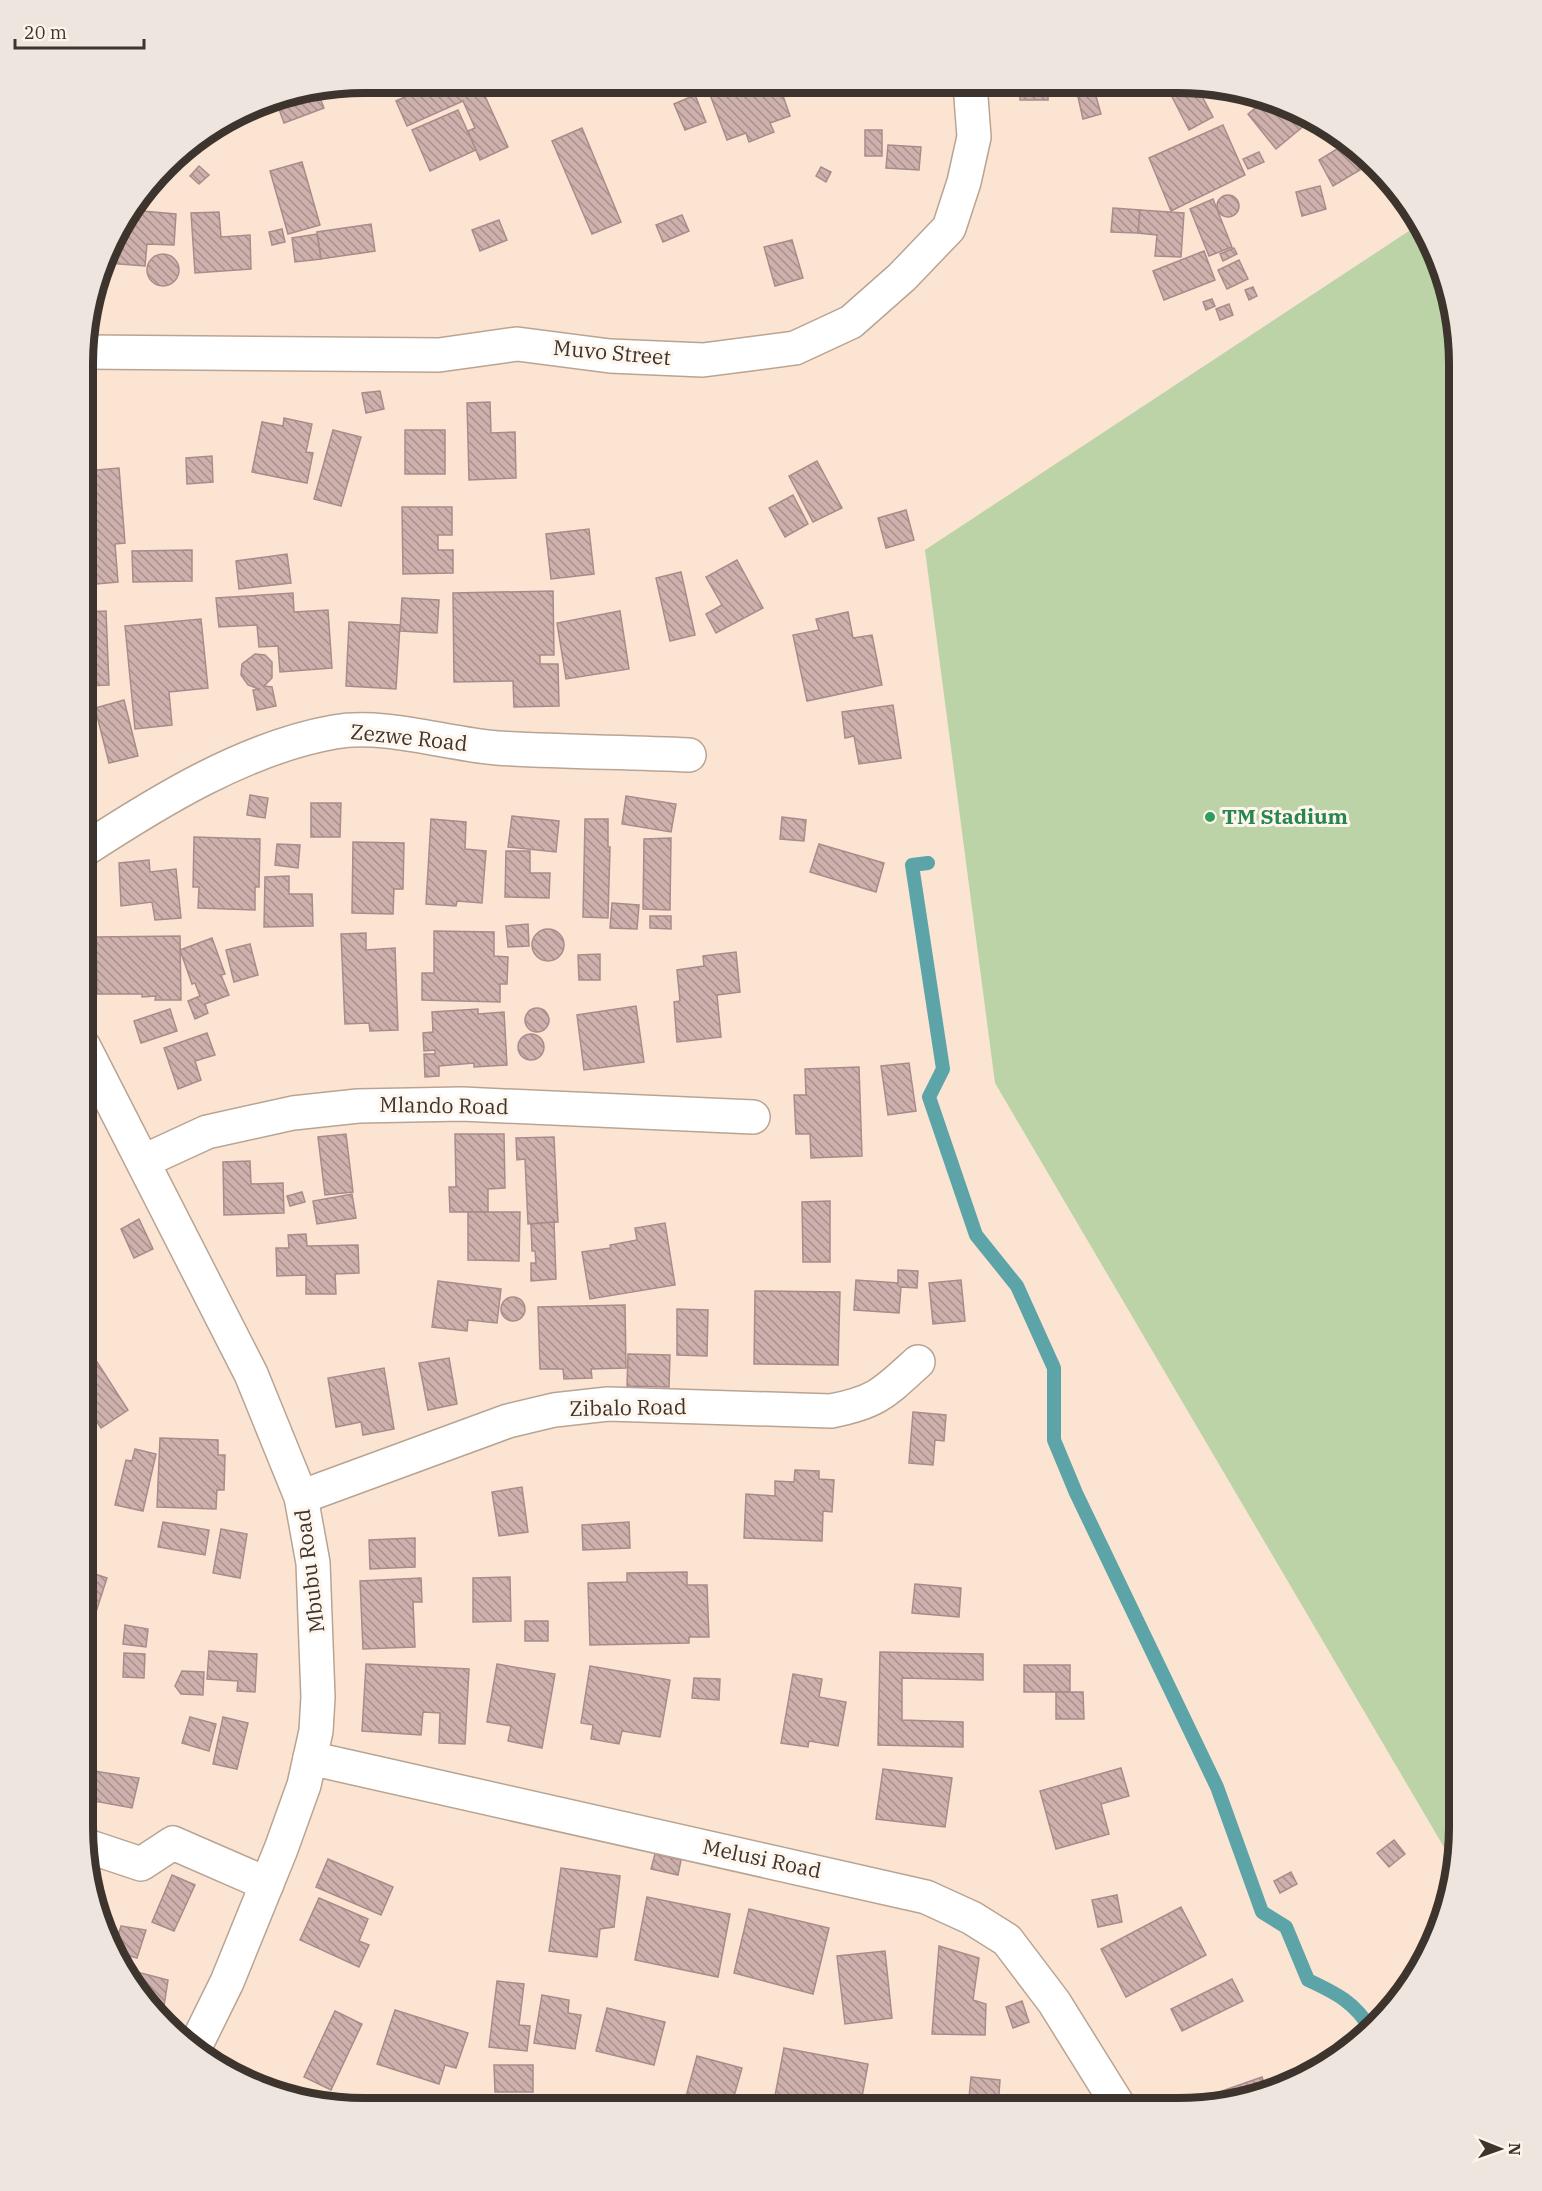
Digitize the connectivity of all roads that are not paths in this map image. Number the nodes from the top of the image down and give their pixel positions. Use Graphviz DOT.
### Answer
graph roads {
  1 [pos="971,93"];
  2 [pos="94,352"];
  3 [pos="689,755"];
  4 [pos="93,844"];
  5 [pos="93,1064"];
  6 [pos="753,1117"];
  7 [pos="144,1161"];
  8 [pos="918,1362"];
  9 [pos="301,1497"];
  10 [pos="310,1758"];
  11 [pos="94,1848"];
  12 [pos="267,1884"];
  13 [pos="198,2041"];
  14 [pos="1114,2098"];
  1 -- 2 [label="street, Muvo Street"];
  3 -- 4 [label="street, Zezwe Road"];
  5 -- 7 [label="street, Mbubu Road"];
  6 -- 7 [label="street, Mlando Road"];
  7 -- 9 [label="street, Mbubu Road"];
  8 -- 9 [label="street, Zibalo Road"];
  9 -- 10 [label="street, Mbubu Road"];
  10 -- 12 [label="street, Mbubu Road"];
  10 -- 14 [label="street, Melusi Road"];
  11 -- 12 [label="street"];
  12 -- 13 [label="street, Mbubu Road"];
}
